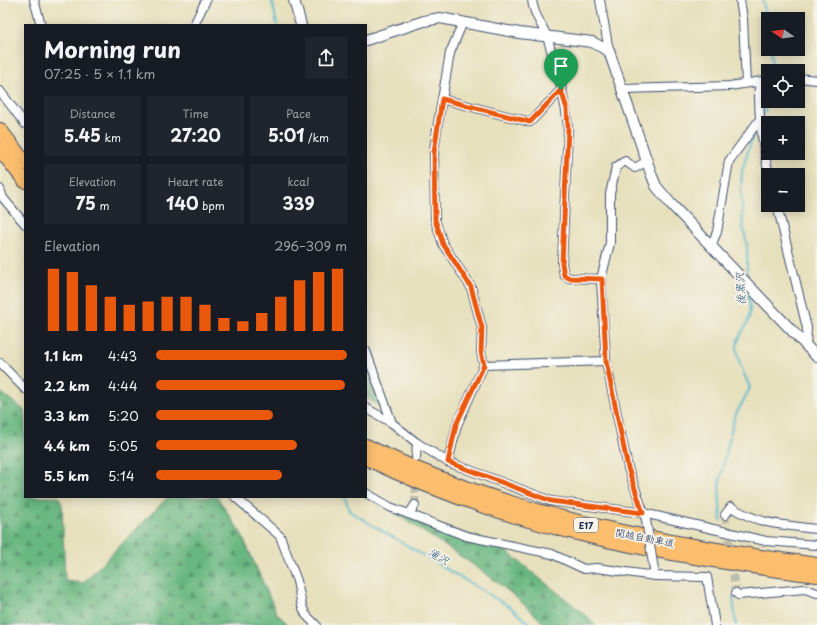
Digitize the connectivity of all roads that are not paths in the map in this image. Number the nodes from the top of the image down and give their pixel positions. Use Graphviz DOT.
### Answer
graph roads {
  1 [pos="34,0"];
  2 [pos="206,0"];
  3 [pos="294,0"];
  4 [pos="532,0"];
  5 [pos="600,0"];
  6 [pos="740,0"];
  7 [pos="463,22"];
  8 [pos="41,24"];
  9 [pos="194,24"];
  10 [pos="301,24"];
  11 [pos="546,36"];
  12 [pos="367,40"];
  13 [pos="609,52"];
  14 [pos="805,79"];
  15 [pos="817,80"];
  16 [pos="759,82"];
  17 [pos="746,83"];
  18 [pos="623,89"];
  19 [pos="561,90"];
  20 [pos="0,91"];
  21 [pos="442,99"];
  22 [pos="760,119"];
  23 [pos="24,123"];
  24 [pos="0,130"];
  25 [pos="0,149"];
  26 [pos="647,161"];
  27 [pos="24,162"];
  28 [pos="767,168"];
  29 [pos="24,180"];
  30 [pos="0,189"];
  31 [pos="779,212"];
  32 [pos="24,223"];
  33 [pos="711,246"];
  34 [pos="602,279"];
  35 [pos="806,346"];
  36 [pos="367,354"];
  37 [pos="817,357"];
  38 [pos="606,361"];
  39 [pos="0,363"];
  40 [pos="484,365"];
  41 [pos="24,388"];
  42 [pos="367,409"];
  43 [pos="392,423"];
  44 [pos="418,443"];
  45 [pos="367,446"];
  46 [pos="416,457"];
  47 [pos="367,458"];
  48 [pos="448,462"];
  49 [pos="367,494"];
  50 [pos="236,498"];
  51 [pos="415,505"];
  52 [pos="409,514"];
  53 [pos="725,515"];
  54 [pos="645,516"];
  55 [pos="817,529"];
  56 [pos="817,545"];
  57 [pos="817,564"];
  58 [pos="654,573"];
  59 [pos="817,576"];
  60 [pos="736,593"];
  61 [pos="817,593"];
  62 [pos="316,625"];
  63 [pos="715,625"];
  1 -- 8 [label="street"];
  2 -- 9 [label="street"];
  3 -- 10 [label="street"];
  4 -- 11 [label="street"];
  5 -- 13 [label="street"];
  6 -- 17 [label="street"];
  7 -- 11 [label="street"];
  7 -- 12 [label="street"];
  7 -- 21 [label="street"];
  11 -- 13 [label="street"];
  11 -- 19 [label="street"];
  13 -- 18 [label="street"];
  14 -- 15 [label="street"];
  16 -- 17 [label="street"];
  16 -- 22 [label="street"];
  17 -- 18 [label="street"];
  18 -- 26 [label="street"];
  19 -- 21 [label="street"];
  19 -- 34 [label="street"];
  20 -- 23 [label="street"];
  21 -- 40 [label="street"];
  22 -- 28 [label="street"];
  22 -- 33 [label="street"];
  24 -- 27 [label="highway"];
  25 -- 29 [label="highway"];
  26 -- 33 [label="street"];
  26 -- 34 [label="street"];
  30 -- 32 [label="street"];
  31 -- 35 [label="street"];
  33 -- 35 [label="street"];
  34 -- 38 [label="street"];
  35 -- 37 [label="street"];
  36 -- 43 [label="street"];
  38 -- 40 [label="street"];
  38 -- 54 [label="street"];
  39 -- 41 [label="street"];
  40 -- 48 [label="street"];
  42 -- 43 [label="street"];
  43 -- 44 [label="street"];
  44 -- 46 [label="street"];
  44 -- 48 [label="street"];
  45 -- 57 [label="highway, 関越自動車道 / E17"];
  47 -- 59 [label="highway, 関越自動車道 / E17"];
  48 -- 54 [label="street"];
  49 -- 52 [label="street"];
  50 -- 62 [label="street"];
  51 -- 52 [label="street"];
  52 -- 58 [label="street"];
  53 -- 55 [label="street"];
  54 -- 56 [label="street"];
  54 -- 58 [label="street, bridge"];
  58 -- 63 [label="street"];
  60 -- 61 [label="street"];
}
